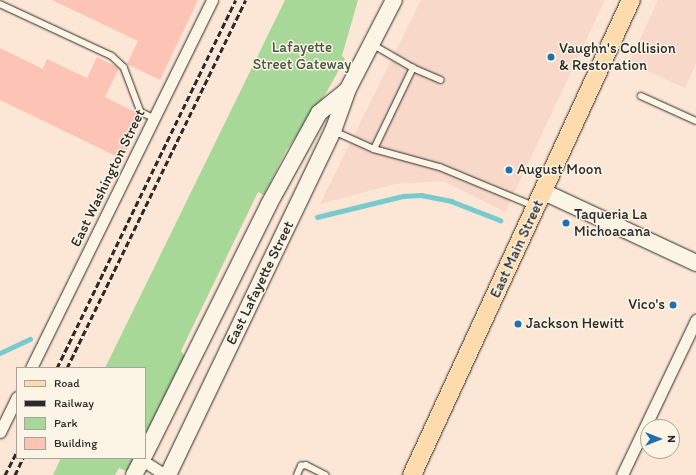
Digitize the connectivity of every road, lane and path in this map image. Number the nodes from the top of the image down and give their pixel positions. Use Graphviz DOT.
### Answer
graph roads {
  1 [pos="212,0"];
  2 [pos="394,0"];
  3 [pos="631,0"];
  4 [pos="0,4"];
  5 [pos="371,44"];
  6 [pos="413,68"];
  7 [pos="441,80"];
  8 [pos="348,89"];
  9 [pos="641,96"];
  10 [pos="154,118"];
  11 [pos="696,121"];
  12 [pos="333,131"];
  13 [pos="374,149"];
  14 [pos="540,199"];
  15 [pos="696,264"];
  16 [pos="696,320"];
  17 [pos="31,367"];
  18 [pos="16,399"];
  19 [pos="0,432"];
  20 [pos="146,451"];
  21 [pos="142,459"];
  22 [pos="146,459"];
  23 [pos="134,475"];
  24 [pos="166,475"];
  25 [pos="297,475"];
  26 [pos="326,475"];
  27 [pos="412,475"];
  28 [pos="623,475"];
  1 -- 10 [label="street, East Washington Street"];
  2 -- 5 [label="street, East Lafayette Street"];
  3 -- 14 [label="main road, East Main Street"];
  4 -- 10 [label="lane"];
  5 -- 6 [label="lane"];
  5 -- 8 [label="street, East Lafayette Street"];
  6 -- 7 [label="lane"];
  6 -- 13 [label="lane"];
  8 -- 12 [label="street, East Lafayette Street"];
  8 -- 20 [label="street, East Lafayette Street"];
  9 -- 11 [label="lane"];
  10 -- 17 [label="street, East Washington Street"];
  12 -- 13 [label="lane"];
  12 -- 24 [label="street, East Lafayette Street"];
  13 -- 14 [label="lane"];
  14 -- 15 [label="street"];
  14 -- 27 [label="main road, East Main Street"];
  16 -- 28 [label="street"];
  18 -- 19 [label="street"];
  21 -- 23 [label="street, East Lafayette Street"];
  22 -- 24 [label="street"];
  25 -- 26 [label="lane"];
}
